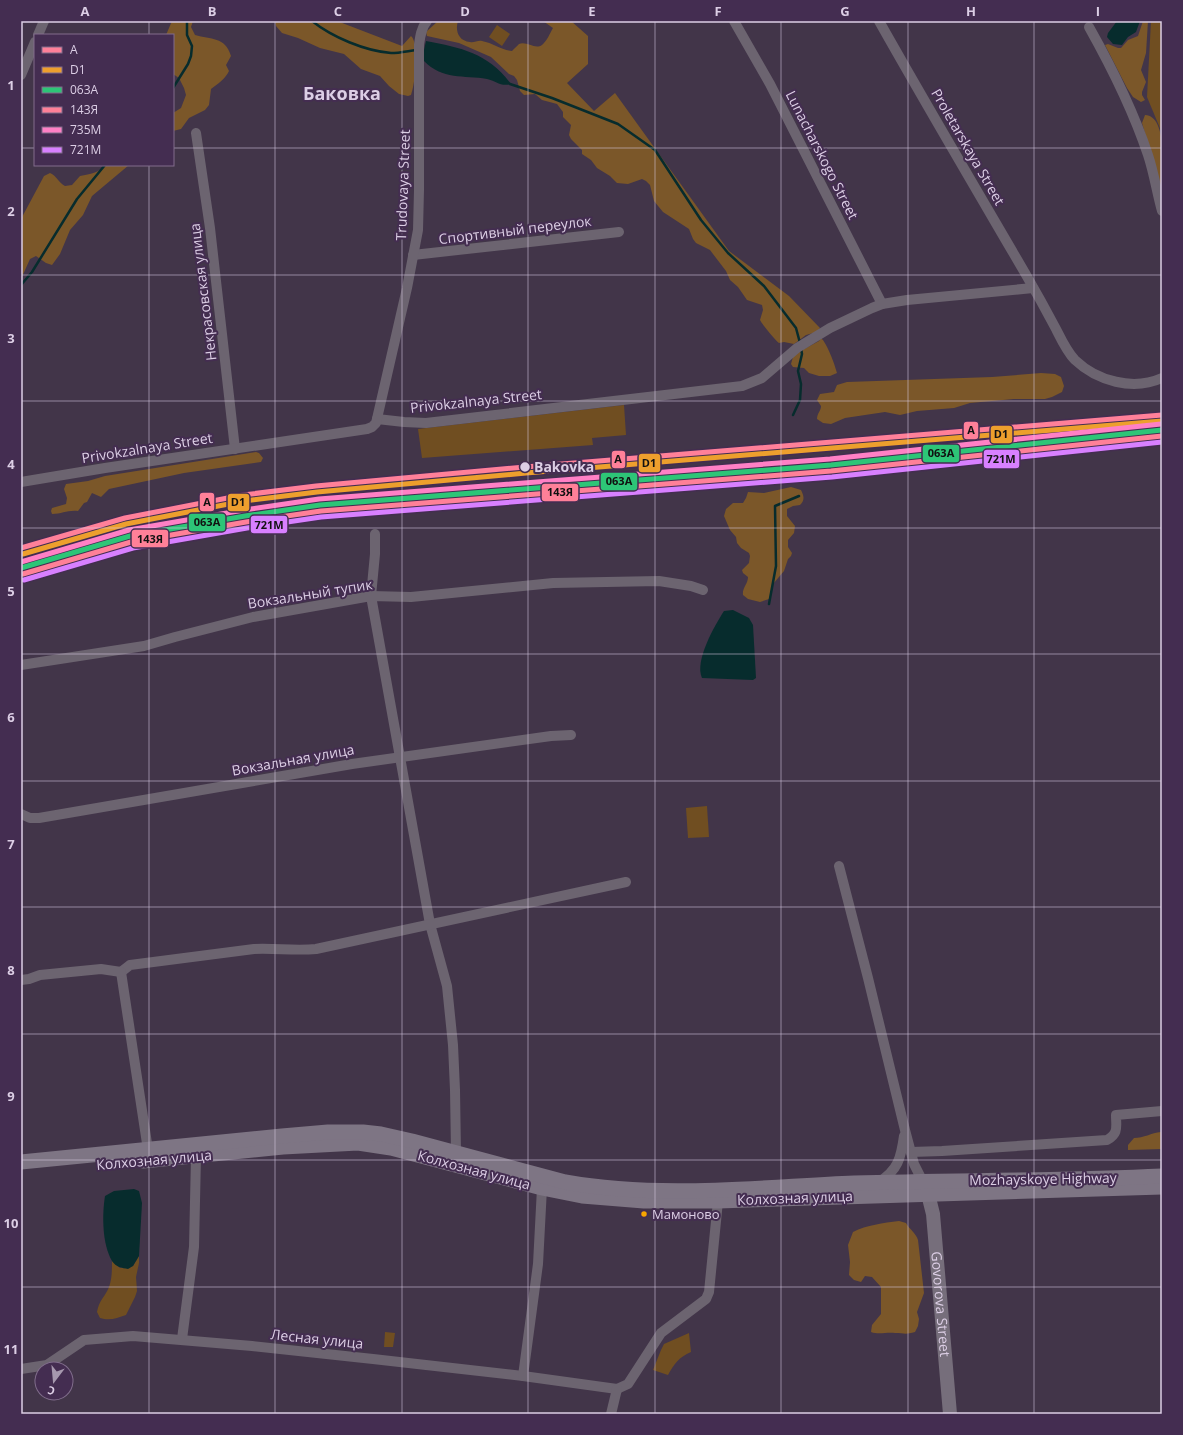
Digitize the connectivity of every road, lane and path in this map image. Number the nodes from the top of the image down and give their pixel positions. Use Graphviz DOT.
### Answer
graph roads {
  1 [pos="44,21"];
  2 [pos="427,21"];
  3 [pos="734,21"];
  4 [pos="879,21"];
  5 [pos="1089,27"];
  6 [pos="38,34"];
  7 [pos="34,44"];
  8 [pos="21,75"];
  9 [pos="196,133"];
  10 [pos="1162,212"];
  11 [pos="619,232"];
  12 [pos="413,255"];
  13 [pos="1033,288"];
  14 [pos="882,304"];
  15 [pos="1162,378"];
  16 [pos="377,419"];
  17 [pos="235,449"];
  18 [pos="21,482"];
  19 [pos="375,534"];
  20 [pos="703,590"];
  21 [pos="371,596"];
  22 [pos="21,665"];
  23 [pos="571,735"];
  24 [pos="399,756"];
  25 [pos="21,814"];
  26 [pos="839,866"];
  27 [pos="626,882"];
  28 [pos="430,924"];
  29 [pos="120,972"];
  30 [pos="21,980"];
  31 [pos="1162,1112"];
  32 [pos="905,1130"];
  33 [pos="148,1150"];
  34 [pos="911,1152"];
  35 [pos="456,1153"];
  36 [pos="196,1156"];
  37 [pos="21,1162"];
  38 [pos="21,1172"];
  39 [pos="1162,1176"];
  40 [pos="877,1183"];
  41 [pos="1162,1187"];
  42 [pos="542,1188"];
  43 [pos="926,1188"];
  44 [pos="718,1201"];
  45 [pos="182,1339"];
  46 [pos="21,1369"];
  47 [pos="523,1376"];
  48 [pos="617,1389"];
  49 [pos="611,1414"];
  50 [pos="950,1414"];
  1 -- 6 [label="street"];
  2 -- 12 [label="street, Trudovaya Street"];
  3 -- 14 [label="street, Lunacharskogo Street"];
  4 -- 13 [label="street, Proletarskaya Street"];
  5 -- 10 [label="street"];
  7 -- 8 [label="street"];
  9 -- 17 [label="street, Некрасовская улица"];
  11 -- 12 [label="street, Спортивный переулок"];
  12 -- 16 [label="street, Trudovaya Street"];
  13 -- 14 [label="street, Privokzalnaya Street"];
  13 -- 15 [label="street, Proletarskaya Street"];
  14 -- 16 [label="street, Privokzalnaya Street"];
  16 -- 17 [label="street, Privokzalnaya Street"];
  17 -- 18 [label="street, Privokzalnaya Street"];
  19 -- 21 [label="street"];
  20 -- 21 [label="street, Вокзальный тупик"];
  21 -- 22 [label="street, Вокзальный тупик"];
  21 -- 24 [label="street"];
  23 -- 24 [label="street, Вокзальная улица"];
  24 -- 25 [label="street, Вокзальная улица"];
  24 -- 28 [label="street"];
  26 -- 32 [label="street"];
  27 -- 28 [label="street"];
  28 -- 29 [label="street"];
  28 -- 35 [label="street"];
  29 -- 30 [label="street"];
  29 -- 33 [label="street"];
  31 -- 34 [label="street"];
  32 -- 34 [label="street"];
  32 -- 40 [label="street"];
  33 -- 35 [label="main road, Колхозная улица"];
  33 -- 37 [label="main road, Колхозная улица"];
  34 -- 43 [label="street"];
  35 -- 40 [label="main road, Колхозная улица"];
  36 -- 38 [label="main road, Колхозная улица"];
  36 -- 42 [label="main road, Колхозная улица"];
  36 -- 45 [label="street"];
  39 -- 43 [label="main road, Mozhayskoye Highway"];
  40 -- 43 [label="main road, Колхозная улица"];
  41 -- 43 [label="main road, Mozhayskoye Highway"];
  42 -- 44 [label="main road, Колхозная улица"];
  42 -- 47 [label="street"];
  43 -- 44 [label="main road, Колхозная улица"];
  43 -- 50 [label="main road, Govorova Street"];
  44 -- 48 [label="street"];
  45 -- 46 [label="street, Лесная улица"];
  45 -- 47 [label="street, Лесная улица"];
  47 -- 48 [label="street, Лесная улица"];
  48 -- 49 [label="street"];
}
